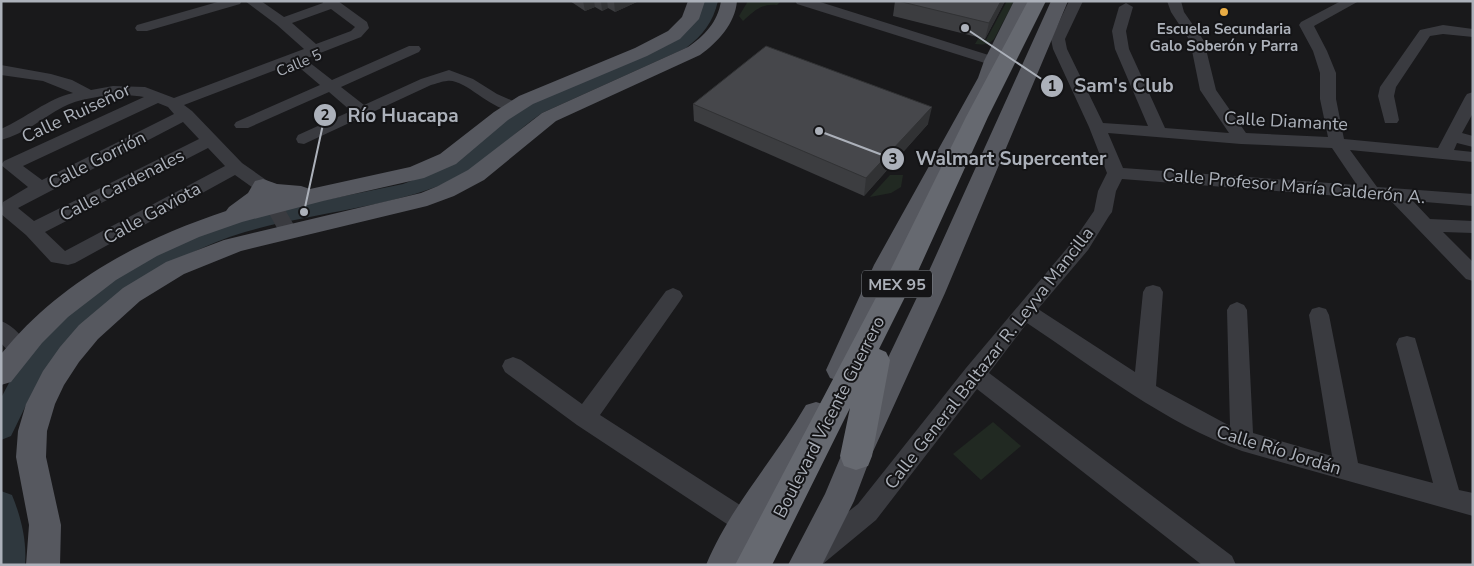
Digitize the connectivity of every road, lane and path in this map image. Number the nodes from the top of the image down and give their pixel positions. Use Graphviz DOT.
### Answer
graph roads {
  1 [pos="235,1"];
  2 [pos="252,1"];
  3 [pos="696,1"];
  4 [pos="729,1"];
  5 [pos="802,1"];
  6 [pos="809,1"];
  7 [pos="1050,1"];
  8 [pos="1060,1"];
  9 [pos="1076,1"];
  10 [pos="1174,1"];
  11 [pos="1352,1"];
  12 [pos="331,2"];
  13 [pos="1028,3"];
  14 [pos="1126,8"];
  15 [pos="282,22"];
  16 [pos="142,28"];
  17 [pos="1473,33"];
  18 [pos="362,37"];
  19 [pos="414,49"];
  20 [pos="314,50"];
  21 [pos="997,52"];
  22 [pos="301,62"];
  23 [pos="1,70"];
  24 [pos="329,86"];
  25 [pos="236,89"];
  26 [pos="87,94"];
  27 [pos="158,97"];
  28 [pos="1473,97"];
  29 [pos="514,107"];
  30 [pos="180,109"];
  31 [pos="361,111"];
  32 [pos="1391,120"];
  33 [pos="242,126"];
  34 [pos="1098,127"];
  35 [pos="1160,133"];
  36 [pos="1,135"];
  37 [pos="1454,136"];
  38 [pos="304,138"];
  39 [pos="1241,139"];
  40 [pos="211,140"];
  41 [pos="1473,142"];
  42 [pos="1337,143"];
  43 [pos="1443,154"];
  44 [pos="1473,157"];
  45 [pos="236,167"];
  46 [pos="1116,172"];
  47 [pos="41,188"];
  48 [pos="1371,192"];
  49 [pos="1396,194"];
  50 [pos="271,200"];
  51 [pos="1473,200"];
  52 [pos="1426,225"];
  53 [pos="1473,228"];
  54 [pos="33,230"];
  55 [pos="288,230"];
  56 [pos="1473,274"];
  57 [pos="1153,292"];
  58 [pos="673,296"];
  59 [pos="1237,310"];
  60 [pos="1024,311"];
  61 [pos="1319,315"];
  62 [pos="1,329"];
  63 [pos="1407,344"];
  64 [pos="20,350"];
  65 [pos="875,360"];
  66 [pos="513,366"];
  67 [pos="1,374"];
  68 [pos="974,374"];
  69 [pos="1144,390"];
  70 [pos="585,418"];
  71 [pos="802,439"];
  72 [pos="1242,441"];
  73 [pos="856,456"];
  74 [pos="1347,471"];
  75 [pos="1450,498"];
  76 [pos="838,500"];
  77 [pos="1473,505"];
  78 [pos="867,512"];
  79 [pos="779,515"];
  80 [pos="745,522"];
  81 [pos="804,564"];
  82 [pos="43,565"];
  83 [pos="722,565"];
  84 [pos="753,565"];
  85 [pos="770,565"];
  86 [pos="1223,565"];
  1 -- 16 [label="street"];
  2 -- 15 [label="street"];
  3 -- 29 [label="main road"];
  4 -- 55 [label="main road"];
  5 -- 21 [label="street"];
  6 -- 21 [label="street"];
  7 -- 65 [label="highway, Boulevard Vicente Guerrero / MEX 95"];
  8 -- 73 [label="main road, Boulevard Vicente Guerrero"];
  9 -- 34 [label="street"];
  10 -- 39 [label="street"];
  11 -- 42 [label="street"];
  12 -- 15 [label="street"];
  12 -- 20 [label="street, Calle Gorrión"];
  13 -- 21 [label="main road, Boulevard Vicente Guerrero"];
  13 -- 79 [label="highway, Boulevard Vicente Guerrero / MEX 95"];
  14 -- 35 [label="street"];
  15 -- 20 [label="street"];
  17 -- 32 [label="street"];
  18 -- 22 [label="street, Calle 5"];
  19 -- 24 [label="street"];
  20 -- 30 [label="street, Calle Gorrión"];
  21 -- 71 [label="main road, Boulevard Vicente Guerrero"];
  22 -- 24 [label="street"];
  22 -- 25 [label="street, Calle 5"];
  23 -- 26 [label="street"];
  24 -- 31 [label="street"];
  24 -- 33 [label="street"];
  26 -- 27 [label="street"];
  26 -- 36 [label="street"];
  27 -- 30 [label="street"];
  27 -- 47 [label="street, Calle Ruiseñor"];
  28 -- 37 [label="street"];
  29 -- 31 [label="street"];
  29 -- 50 [label="main road"];
  30 -- 40 [label="street"];
  30 -- 47 [label="street, Calle Gorrión"];
  31 -- 38 [label="street"];
  34 -- 35 [label="street, Calle Diamante"];
  34 -- 46 [label="street"];
  35 -- 39 [label="street, Calle Diamante"];
  37 -- 41 [label="street"];
  37 -- 43 [label="street"];
  39 -- 42 [label="street, Calle Diamante"];
  40 -- 45 [label="street"];
  40 -- 54 [label="street, Calle Cardenales"];
  42 -- 43 [label="street, Calle Diamante"];
  42 -- 48 [label="street"];
  43 -- 44 [label="street, Calle Diamante"];
  45 -- 50 [label="street"];
  45 -- 54 [label="street, Calle Gaviota"];
  46 -- 48 [label="street, Calle Profesor María Calderón A."];
  46 -- 60 [label="street, Calle General Baltazar R. Leyva Mancilla"];
  47 -- 54 [label="street, Calle Gorrión"];
  48 -- 49 [label="street, Calle Profesor María Calderón A."];
  49 -- 51 [label="street, Calle Profesor María Calderón A."];
  49 -- 52 [label="street"];
  50 -- 55 [label="street"];
  50 -- 64 [label="main road"];
  52 -- 53 [label="street"];
  52 -- 56 [label="street"];
  55 -- 82 [label="main road"];
  57 -- 69 [label="street"];
  58 -- 70 [label="street"];
  59 -- 72 [label="street"];
  60 -- 68 [label="street, Calle General Baltazar R. Leyva Mancilla"];
  60 -- 69 [label="street, Calle Río Jordán"];
  61 -- 74 [label="street"];
  62 -- 64 [label="street"];
  63 -- 75 [label="street"];
  64 -- 67 [label="main road"];
  65 -- 73 [label="highway"];
  65 -- 85 [label="highway, Boulevard Vicente Guerrero / MEX 95"];
  66 -- 70 [label="street"];
  68 -- 78 [label="street, Calle General Baltazar R. Leyva Mancilla"];
  68 -- 86 [label="street"];
  69 -- 72 [label="street, Calle Río Jordán"];
  70 -- 80 [label="street"];
  71 -- 79 [label="highway"];
  71 -- 80 [label="main road, Boulevard Vicente Guerrero"];
  72 -- 74 [label="street, Calle Río Jordán"];
  73 -- 76 [label="main road, Boulevard Vicente Guerrero"];
  74 -- 75 [label="street, Calle Río Jordán"];
  75 -- 77 [label="street, Calle Río Jordán"];
  76 -- 78 [label="street"];
  76 -- 81 [label="main road, Boulevard Vicente Guerrero"];
  78 -- 81 [label="street, Calle General Baltazar R. Leyva Mancilla"];
  79 -- 84 [label="highway, Boulevard Vicente Guerrero / MEX 95"];
  80 -- 83 [label="main road, Boulevard Vicente Guerrero"];
}
